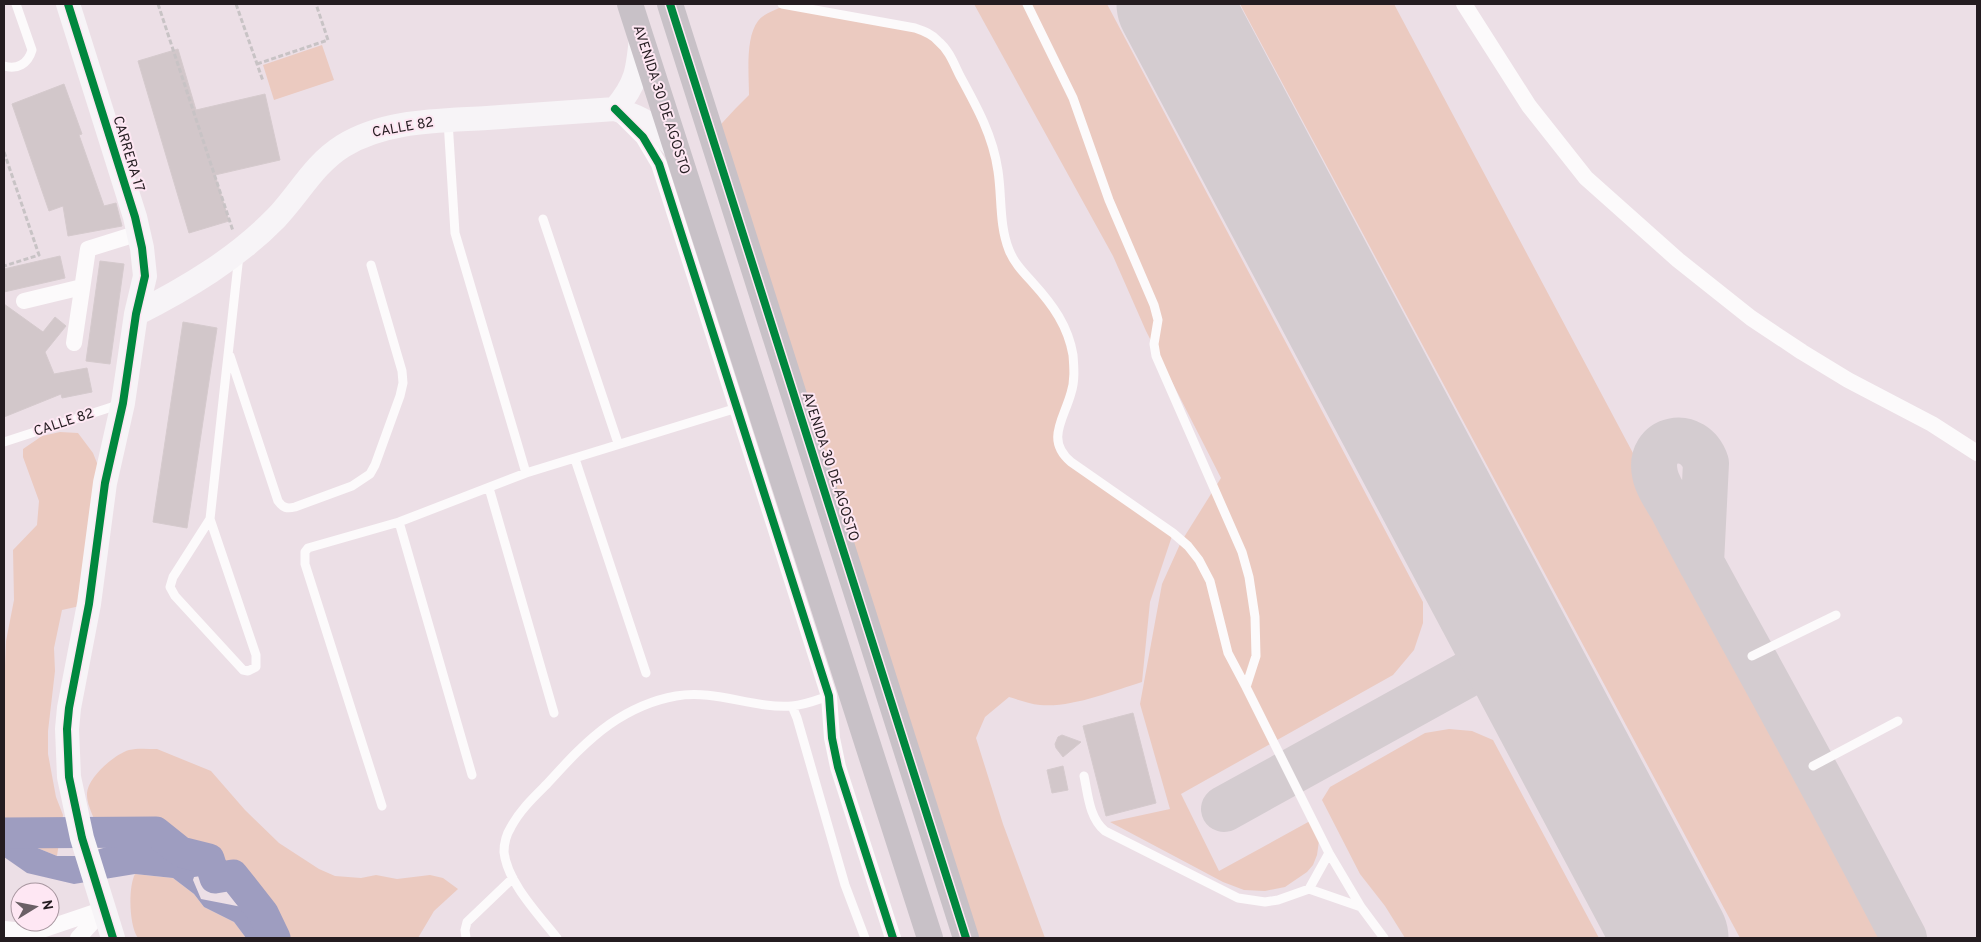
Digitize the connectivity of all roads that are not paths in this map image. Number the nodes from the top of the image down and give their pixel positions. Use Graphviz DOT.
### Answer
graph roads {
  1 [pos="16,4"];
  2 [pos="68,4"];
  3 [pos="630,4"];
  4 [pos="670,4"];
  5 [pos="782,4"];
  6 [pos="1027,4"];
  7 [pos="1464,4"];
  8 [pos="641,36"];
  9 [pos="4,66"];
  10 [pos="616,109"];
  11 [pos="448,121"];
  12 [pos="677,150"];
  13 [pos="543,219"];
  14 [pos="139,233"];
  15 [pos="240,250"];
  16 [pos="371,266"];
  17 [pos="82,287"];
  18 [pos="24,301"];
  19 [pos="136,314"];
  20 [pos="74,343"];
  21 [pos="229,354"];
  22 [pos="123,404"];
  23 [pos="736,408"];
  24 [pos="4,442"];
  25 [pos="618,444"];
  26 [pos="1977,452"];
  27 [pos="575,459"];
  28 [pos="526,473"];
  29 [pos="489,488"];
  30 [pos="210,519"];
  31 [pos="399,522"];
  32 [pos="1836,615"];
  33 [pos="1752,656"];
  34 [pos="646,673"];
  35 [pos="1246,687"];
  36 [pos="839,691"];
  37 [pos="792,706"];
  38 [pos="554,713"];
  39 [pos="1898,721"];
  40 [pos="1813,766"];
  41 [pos="472,775"];
  42 [pos="1084,776"];
  43 [pos="382,806"];
  44 [pos="1329,853"];
  45 [pos="513,878"];
  46 [pos="1309,889"];
  47 [pos="1361,907"];
  48 [pos="104,909"];
  49 [pos="4,929"];
  50 [pos="78,938"];
  51 [pos="113,938"];
  52 [pos="466,938"];
  53 [pos="557,938"];
  54 [pos="865,938"];
  55 [pos="893,938"];
  56 [pos="930,938"];
  57 [pos="966,938"];
  58 [pos="1384,938"];
  1 -- 9 [label="lane"];
  2 -- 14 [label="street, CARRERA 17"];
  3 -- 8 [label="main road, AVENIDA 30 DE AGOSTO"];
  4 -- 57 [label="main road, AVENIDA 30 DE AGOSTO"];
  5 -- 35 [label="lane"];
  6 -- 35 [label="lane"];
  7 -- 26 [label="street"];
  8 -- 10 [label="street"];
  8 -- 12 [label="main road, AVENIDA 30 DE AGOSTO"];
  10 -- 11 [label="street, CALLE 82"];
  10 -- 12 [label="street, CALLE 82"];
  10 -- 23 [label="street"];
  11 -- 15 [label="street, CALLE 82"];
  11 -- 28 [label="lane"];
  12 -- 36 [label="main road, AVENIDA 30 DE AGOSTO"];
  13 -- 25 [label="lane"];
  14 -- 17 [label="street"];
  14 -- 19 [label="street, CARRERA 17"];
  15 -- 19 [label="street, CALLE 82"];
  15 -- 21 [label="lane"];
  16 -- 21 [label="lane"];
  17 -- 18 [label="street"];
  17 -- 20 [label="street"];
  19 -- 22 [label="street, CARRERA 17"];
  21 -- 30 [label="lane"];
  22 -- 24 [label="lane, CALLE 82"];
  22 -- 48 [label="street, CARRERA 17"];
  23 -- 25 [label="lane"];
  23 -- 36 [label="street"];
  25 -- 27 [label="lane"];
  27 -- 28 [label="lane"];
  27 -- 34 [label="lane"];
  28 -- 29 [label="lane"];
  29 -- 31 [label="lane"];
  29 -- 38 [label="lane"];
  30 -- 30 [label="lane"];
  31 -- 41 [label="lane"];
  31 -- 43 [label="lane"];
  32 -- 33 [label="lane"];
  35 -- 44 [label="lane"];
  36 -- 37 [label="lane"];
  36 -- 55 [label="street"];
  36 -- 56 [label="main road, AVENIDA 30 DE AGOSTO"];
  37 -- 45 [label="lane"];
  37 -- 54 [label="lane"];
  39 -- 40 [label="lane"];
  42 -- 46 [label="lane"];
  44 -- 46 [label="lane"];
  44 -- 47 [label="lane"];
  45 -- 52 [label="lane"];
  45 -- 53 [label="lane"];
  46 -- 47 [label="lane"];
  47 -- 58 [label="lane"];
  48 -- 49 [label="street"];
  48 -- 50 [label="street"];
  48 -- 51 [label="street, CARRERA 17"];
}
